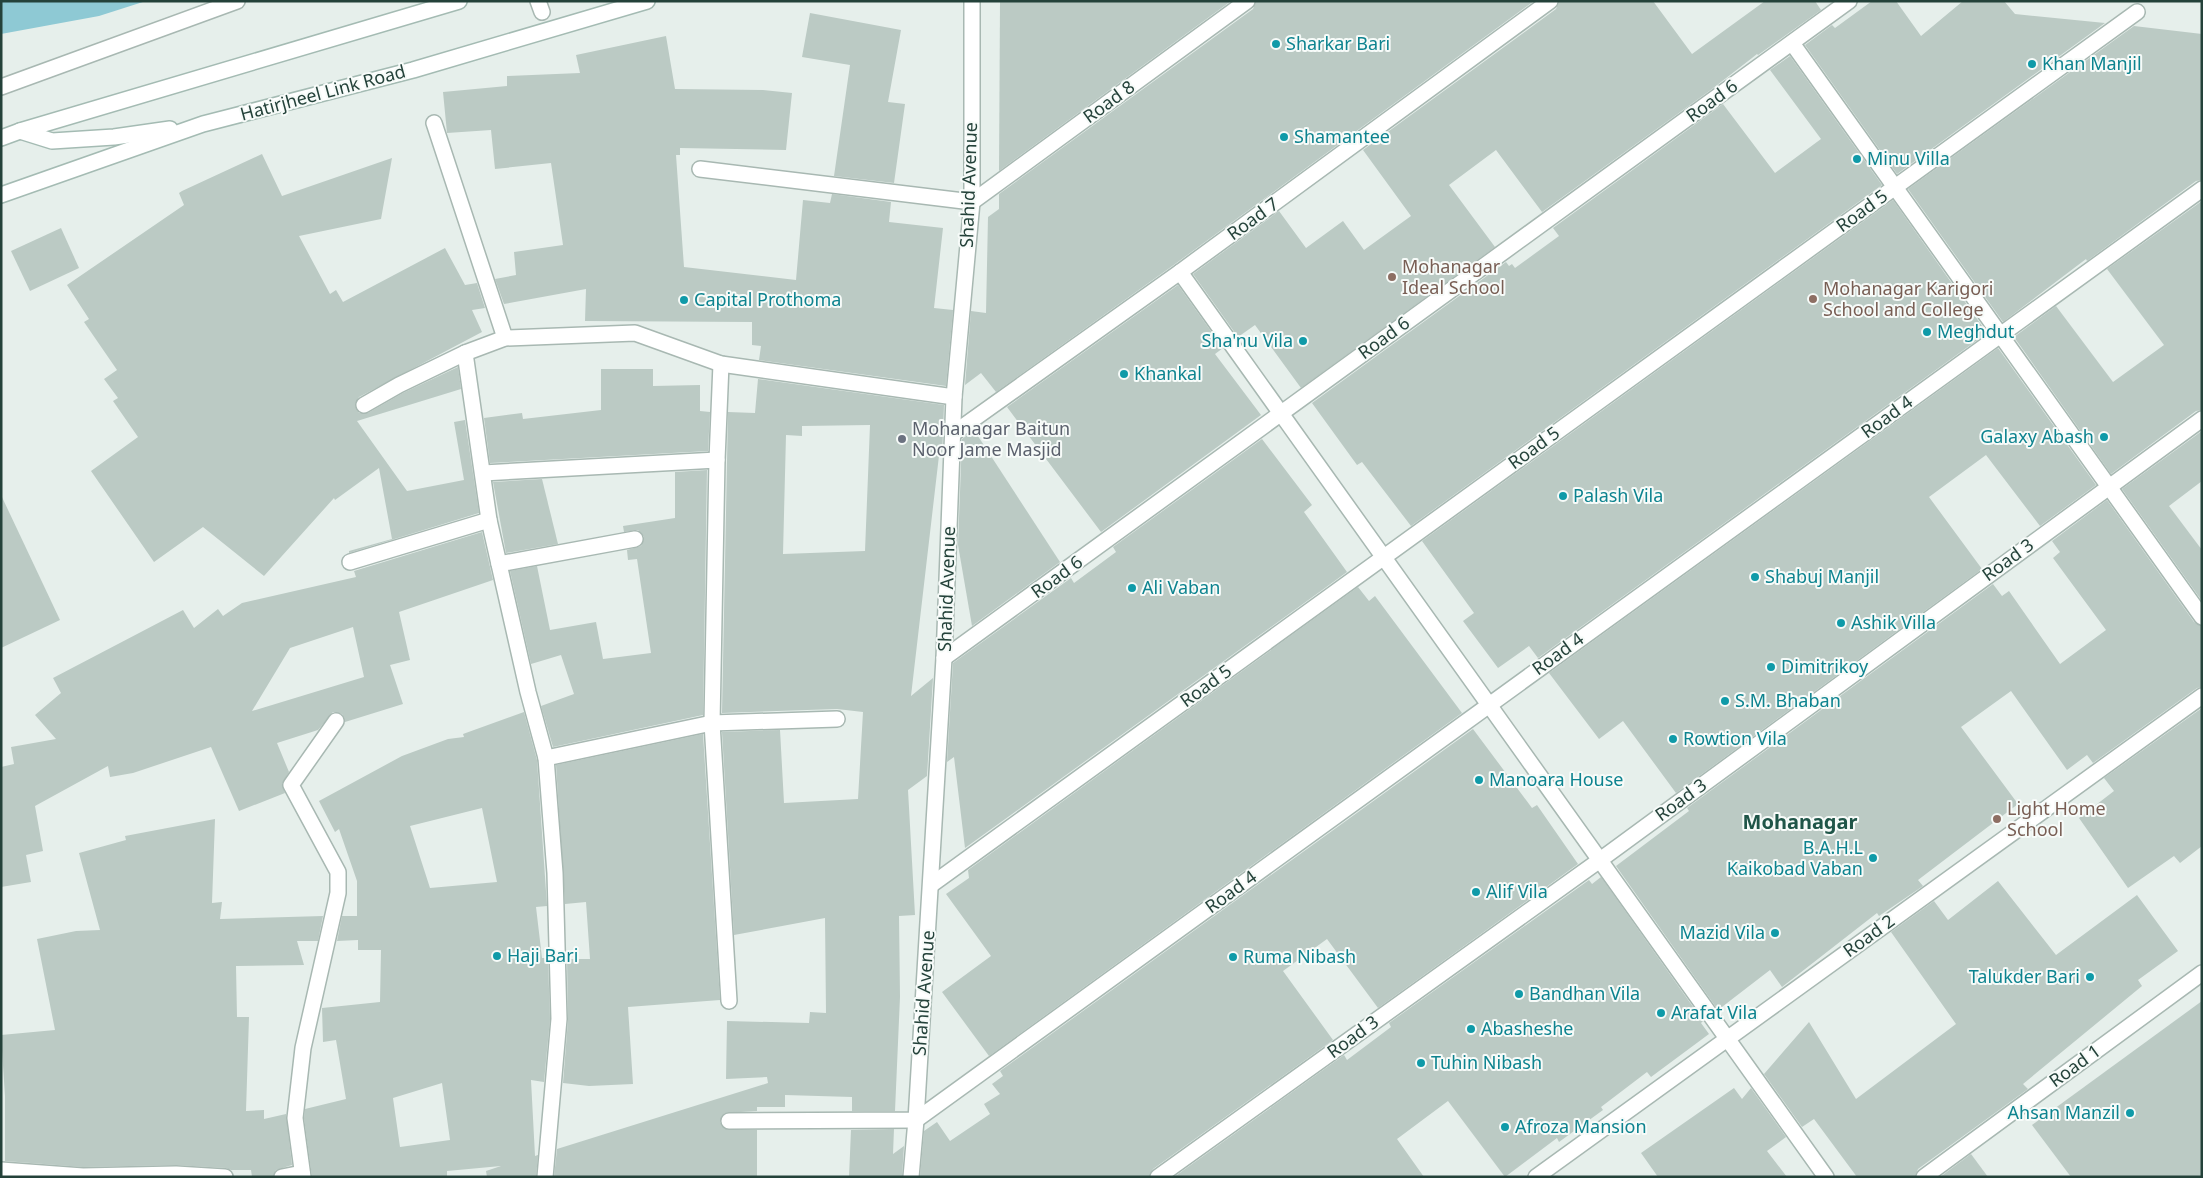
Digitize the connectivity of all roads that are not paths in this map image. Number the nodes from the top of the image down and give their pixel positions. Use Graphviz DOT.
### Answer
graph roads {
  1 [pos="236,1"];
  2 [pos="460,1"];
  3 [pos="647,1"];
  4 [pos="972,1"];
  5 [pos="1247,1"];
  6 [pos="1550,1"];
  7 [pos="1849,1"];
  8 [pos="2137,12"];
  9 [pos="1792,43"];
  10 [pos="1,87"];
  11 [pos="434,123"];
  12 [pos="203,124"];
  13 [pos="20,131"];
  14 [pos="1,138"];
  15 [pos="700,168"];
  16 [pos="1895,187"];
  17 [pos="2202,189"];
  18 [pos="1,195"];
  19 [pos="972,202"];
  20 [pos="1180,272"];
  21 [pos="2000,334"];
  22 [pos="505,338"];
  23 [pos="465,353"];
  24 [pos="721,364"];
  25 [pos="954,397"];
  26 [pos="364,405"];
  27 [pos="1282,413"];
  28 [pos="2202,419"];
  29 [pos="954,433"];
  30 [pos="717,460"];
  31 [pos="483,473"];
  32 [pos="2109,486"];
  33 [pos="490,520"];
  34 [pos="635,539"];
  35 [pos="1384,557"];
  36 [pos="350,562"];
  37 [pos="499,564"];
  38 [pos="2202,616"];
  39 [pos="944,658"];
  40 [pos="2202,696"];
  41 [pos="1489,704"];
  42 [pos="837,719"];
  43 [pos="336,721"];
  44 [pos="712,723"];
  45 [pos="546,758"];
  46 [pos="1600,860"];
  47 [pos="931,885"];
  48 [pos="2202,973"];
  49 [pos="729,1001"];
  50 [pos="1727,1038"];
  51 [pos="916,1120"];
  52 [pos="729,1121"];
  53 [pos="1,1170"];
  54 [pos="302,1175"];
  55 [pos="225,1177"];
  56 [pos="282,1177"];
  57 [pos="545,1177"];
  58 [pos="910,1177"];
  59 [pos="1158,1177"];
  60 [pos="1536,1177"];
  61 [pos="1826,1177"];
  62 [pos="1924,1177"];
  1 -- 10 [label="street"];
  2 -- 13 [label="street"];
  3 -- 12 [label="street, Hatirjheel Link Road"];
  4 -- 19 [label="street, Shahid Avenue"];
  5 -- 19 [label="street, Road 8"];
  6 -- 20 [label="street, Road 7"];
  7 -- 9 [label="street, Road 6"];
  8 -- 16 [label="street, Road 5"];
  9 -- 16 [label="street"];
  9 -- 27 [label="street, Road 6"];
  11 -- 22 [label="street"];
  12 -- 13 [label="street"];
  12 -- 18 [label="street, Hatirjheel Link Road"];
  13 -- 14 [label="street"];
  15 -- 19 [label="street"];
  16 -- 21 [label="street"];
  16 -- 35 [label="street, Road 5"];
  17 -- 21 [label="street, Road 4"];
  19 -- 25 [label="street, Shahid Avenue"];
  20 -- 27 [label="street"];
  20 -- 29 [label="street, Road 7"];
  21 -- 32 [label="street"];
  21 -- 41 [label="street, Road 4"];
  22 -- 23 [label="street"];
  22 -- 24 [label="street"];
  23 -- 26 [label="street"];
  23 -- 31 [label="street"];
  24 -- 25 [label="street"];
  24 -- 30 [label="street"];
  25 -- 29 [label="street, Shahid Avenue"];
  27 -- 35 [label="street"];
  27 -- 39 [label="street, Road 6"];
  28 -- 32 [label="street, Road 3"];
  29 -- 39 [label="street, Shahid Avenue"];
  30 -- 31 [label="street"];
  30 -- 44 [label="street"];
  31 -- 33 [label="street"];
  32 -- 38 [label="street"];
  32 -- 46 [label="street, Road 3"];
  33 -- 36 [label="street"];
  33 -- 37 [label="street"];
  34 -- 37 [label="street"];
  35 -- 41 [label="street"];
  35 -- 47 [label="street, Road 5"];
  37 -- 45 [label="street"];
  39 -- 47 [label="street, Shahid Avenue"];
  40 -- 50 [label="street, Road 2"];
  41 -- 46 [label="street"];
  41 -- 51 [label="street, Road 4"];
  42 -- 44 [label="street"];
  43 -- 54 [label="street"];
  44 -- 45 [label="street"];
  44 -- 49 [label="street"];
  45 -- 57 [label="street"];
  46 -- 50 [label="street"];
  46 -- 59 [label="street, Road 3"];
  47 -- 51 [label="street, Shahid Avenue"];
  48 -- 62 [label="street, Road 1"];
  50 -- 60 [label="street, Road 2"];
  50 -- 61 [label="street"];
  51 -- 52 [label="street"];
  51 -- 58 [label="street, Shahid Avenue"];
  53 -- 55 [label="street"];
  54 -- 56 [label="street"];
}
